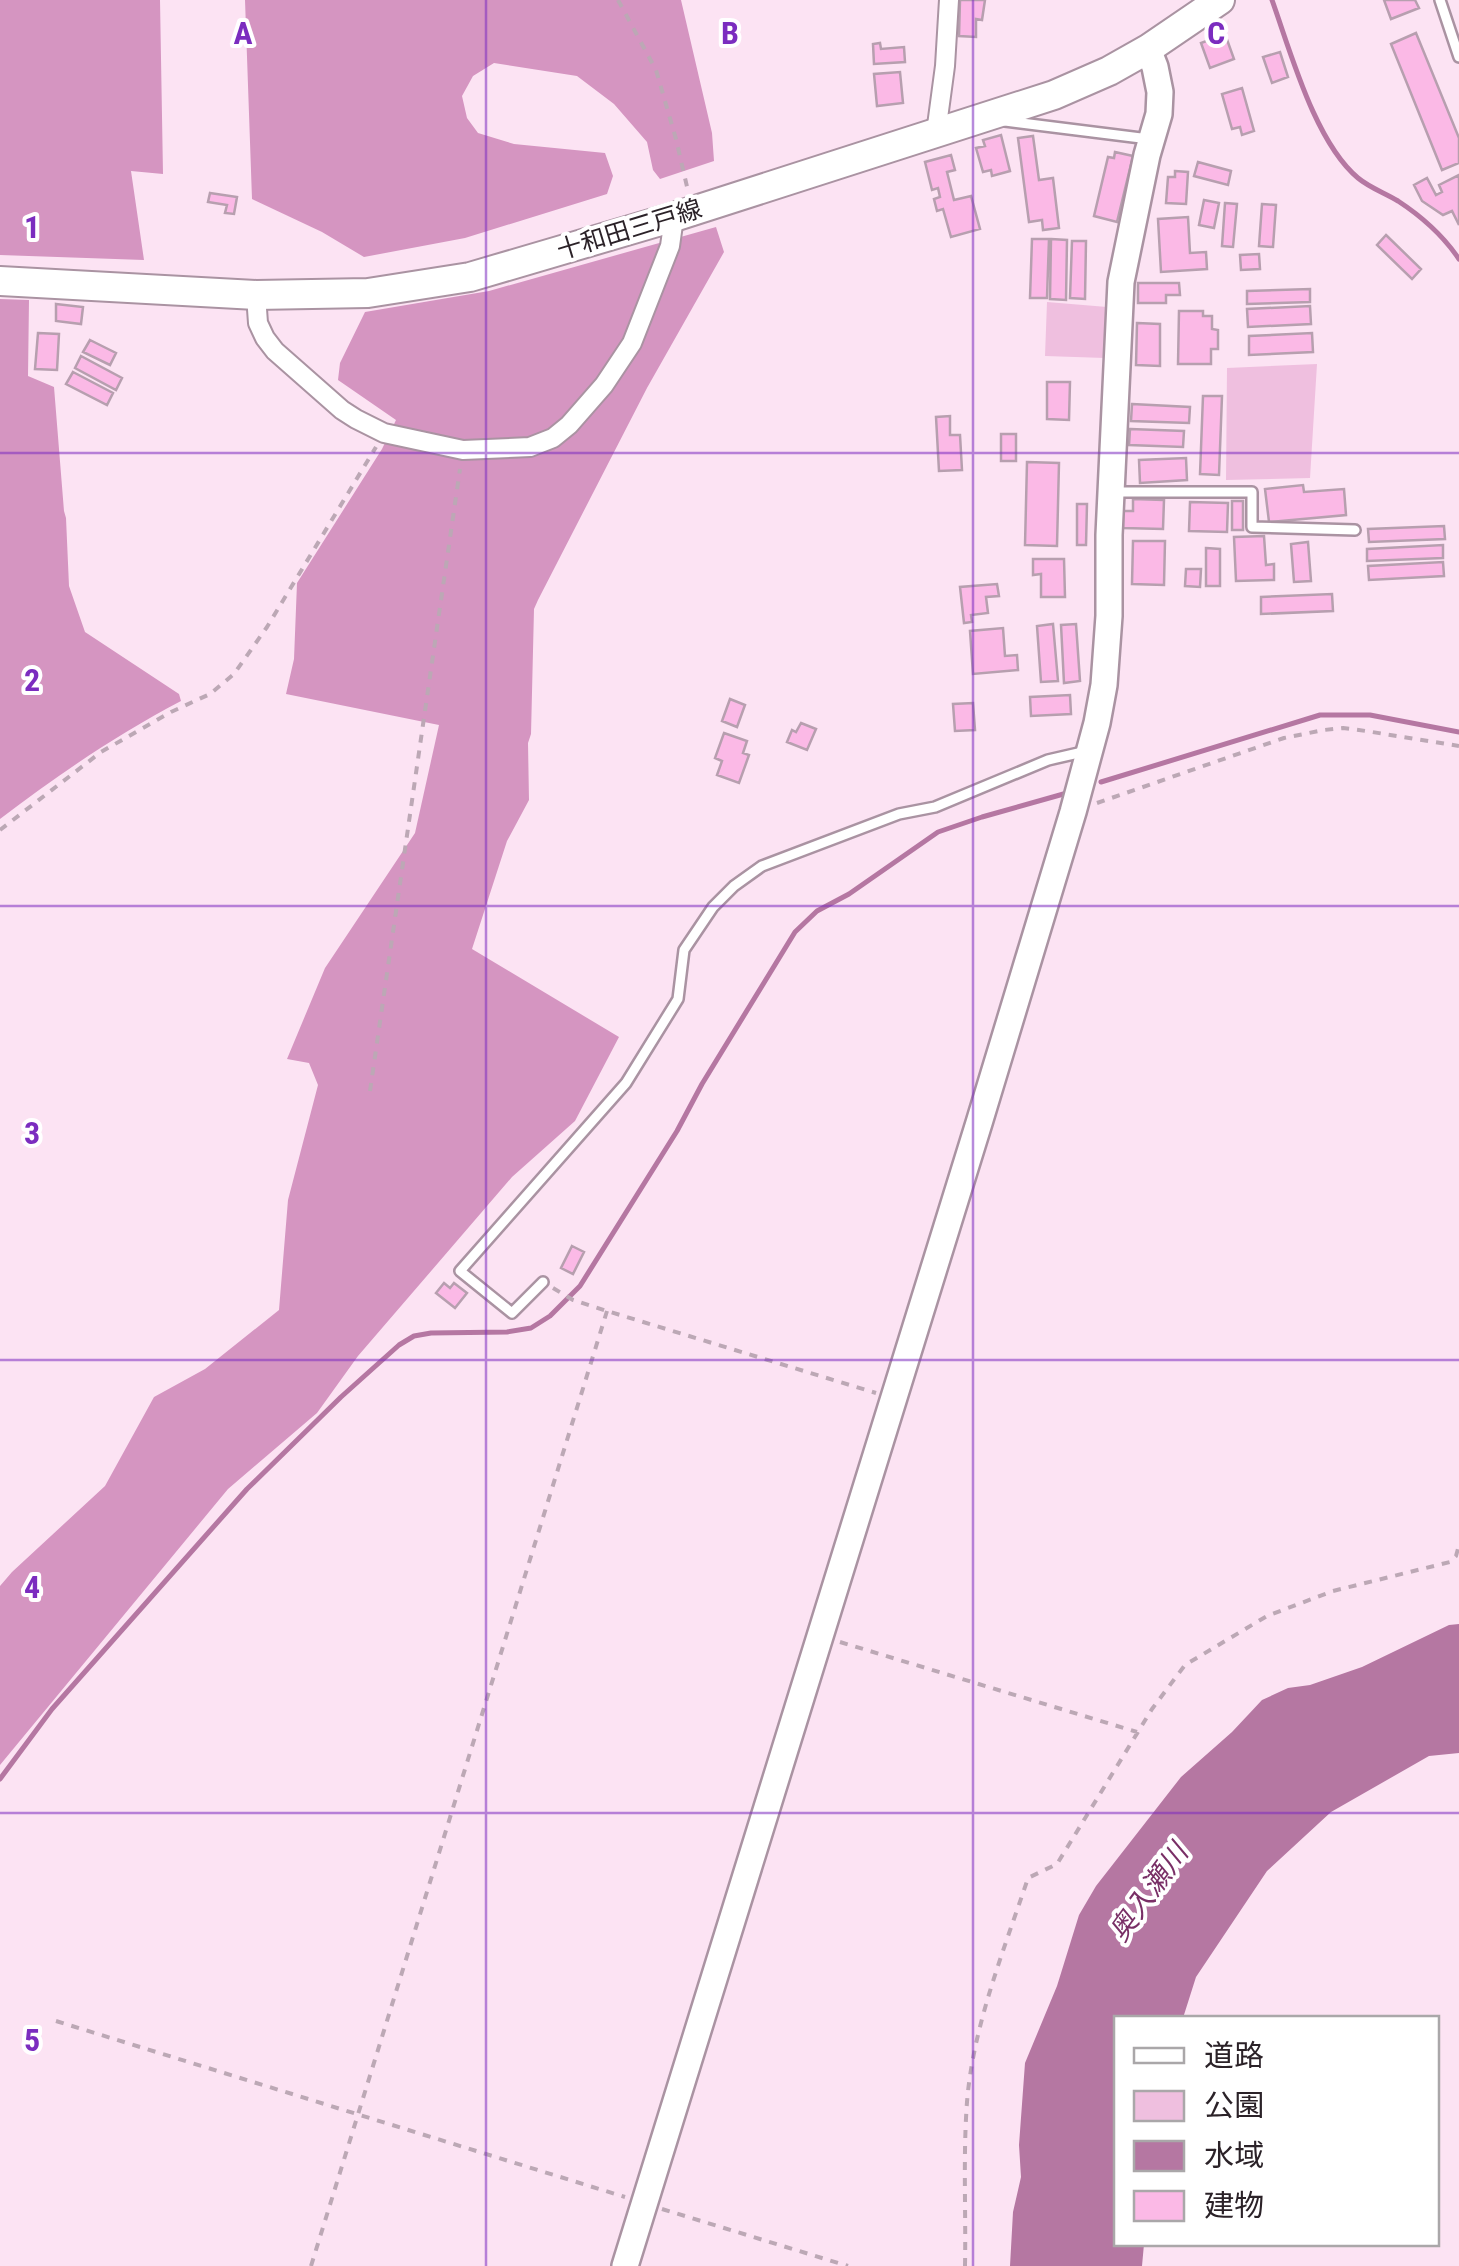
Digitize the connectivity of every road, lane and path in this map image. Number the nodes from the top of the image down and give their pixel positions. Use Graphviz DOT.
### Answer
graph roads {
  1 [pos="618,0"];
  2 [pos="949,0"];
  3 [pos="1220,0"];
  4 [pos="1440,0"];
  5 [pos="1148,49"];
  6 [pos="1459,57"];
  7 [pos="983,118"];
  8 [pos="936,133"];
  9 [pos="1152,139"];
  10 [pos="683,213"];
  11 [pos="0,281"];
  12 [pos="256,295"];
  13 [pos="384,433"];
  14 [pos="463,450"];
  15 [pos="1111,492"];
  16 [pos="1354,530"];
  17 [pos="1459,746"];
  18 [pos="1090,750"];
  19 [pos="1073,812"];
  20 [pos="0,830"];
  21 [pos="370,1091"];
  22 [pos="542,1282"];
  23 [pos="559,1292"];
  24 [pos="607,1311"];
  25 [pos="895,1399"];
  26 [pos="1459,1545"];
  27 [pos="822,1636"];
  28 [pos="1137,1732"];
  29 [pos="56,2020"];
  30 [pos="358,2113"];
  31 [pos="644,2203"];
  32 [pos="310,2266"];
  33 [pos="625,2266"];
  34 [pos="848,2266"];
  35 [pos="965,2266"];
  1 -- 10 [label="path"];
  2 -- 8 [label="street"];
  3 -- 5 [label="main road, 十和田三戸線"];
  4 -- 6 [label="lane"];
  5 -- 7 [label="main road, 十和田三戸線"];
  5 -- 9 [label="street"];
  7 -- 8 [label="main road, 十和田三戸線"];
  7 -- 9 [label="lane"];
  8 -- 10 [label="main road, 十和田三戸線"];
  9 -- 15 [label="street"];
  10 -- 12 [label="main road, 十和田三戸線"];
  10 -- 14 [label="street"];
  11 -- 12 [label="main road, 十和田三戸線"];
  12 -- 13 [label="street"];
  13 -- 14 [label="street"];
  13 -- 20 [label="path"];
  14 -- 21 [label="path"];
  15 -- 16 [label="lane"];
  15 -- 18 [label="street"];
  17 -- 19 [label="path"];
  18 -- 19 [label="street"];
  18 -- 22 [label="lane"];
  19 -- 25 [label="street"];
  23 -- 24 [label="path"];
  24 -- 25 [label="path"];
  24 -- 30 [label="path"];
  25 -- 27 [label="street"];
  26 -- 28 [label="path"];
  27 -- 28 [label="path"];
  27 -- 31 [label="street"];
  28 -- 35 [label="path"];
  29 -- 30 [label="path"];
  30 -- 31 [label="path"];
  30 -- 32 [label="path"];
  31 -- 33 [label="street"];
  31 -- 34 [label="path"];
}
